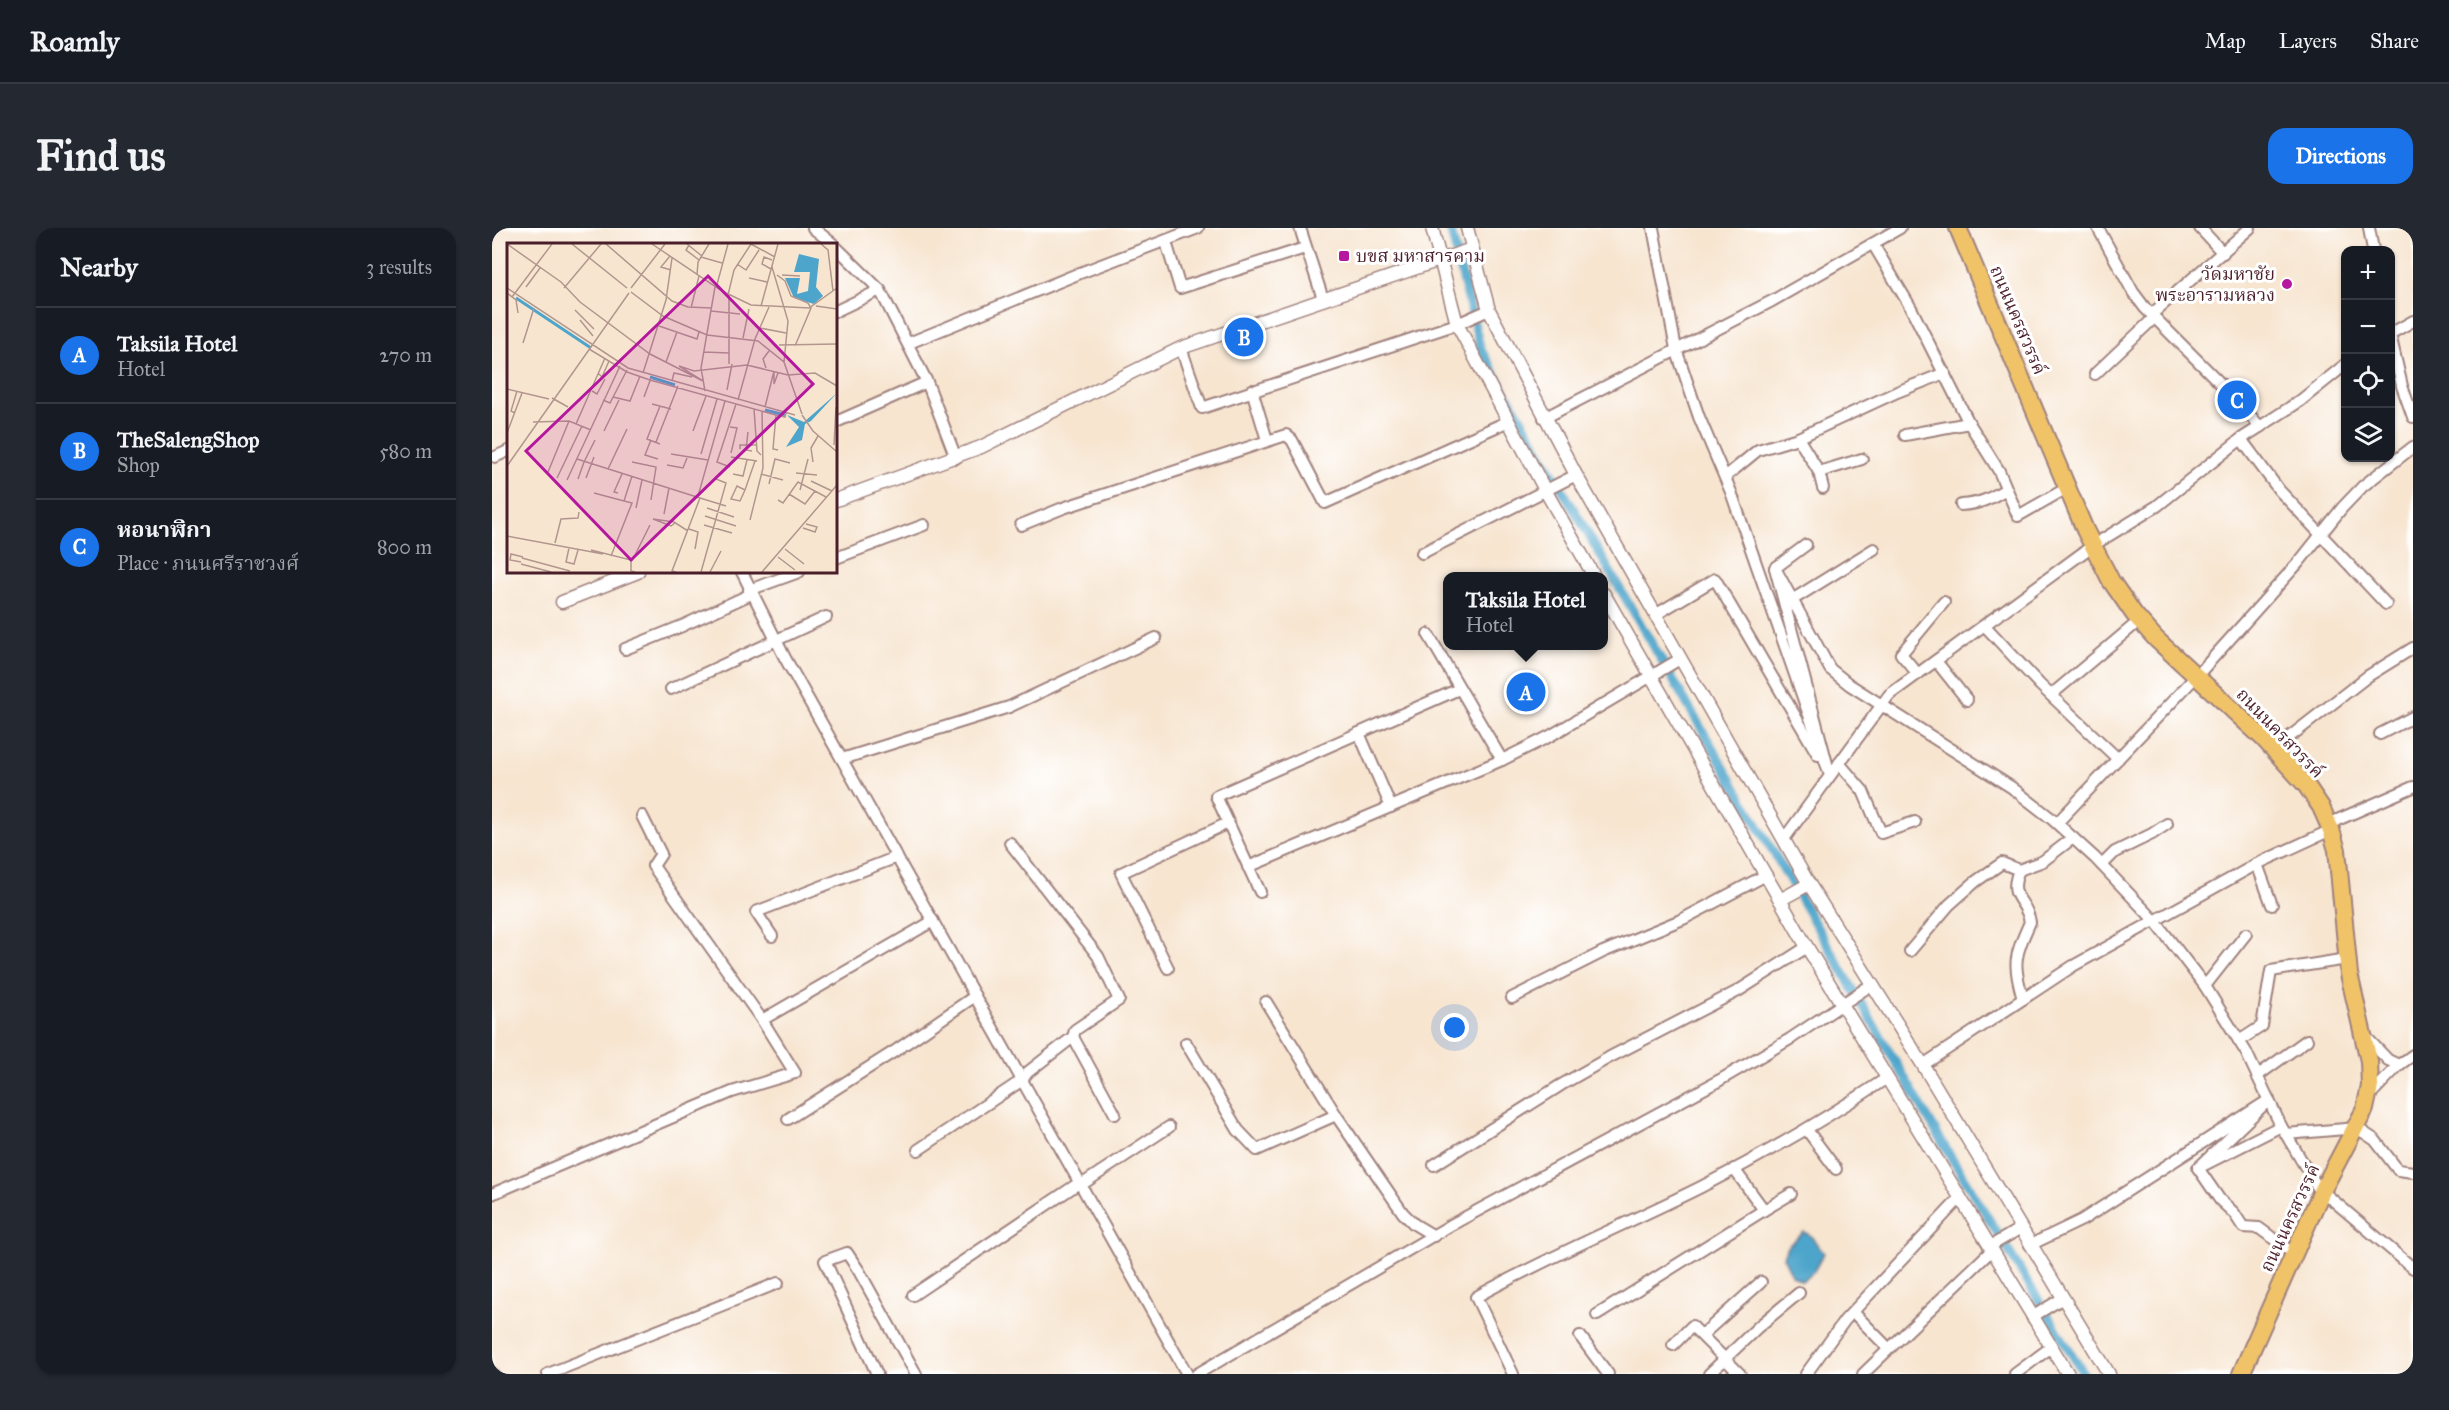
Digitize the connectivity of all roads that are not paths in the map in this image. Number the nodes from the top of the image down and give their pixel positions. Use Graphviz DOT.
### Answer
graph roads {
  1 [pos="813,228"];
  2 [pos="1198,228"];
  3 [pos="1300,228"];
  4 [pos="1432,228"];
  5 [pos="1467,228"];
  6 [pos="1653,228"];
  7 [pos="1900,228"];
  8 [pos="1958,228"];
  9 [pos="2098,228"];
  10 [pos="2200,228"];
  11 [pos="2250,228"];
  12 [pos="2369,228"];
  13 [pos="1166,242"];
  14 [pos="830,243"];
  15 [pos="1873,244"];
  16 [pos="2372,246"];
  17 [pos="1305,248"];
  18 [pos="837,249"];
  19 [pos="1472,249"];
  20 [pos="2223,253"];
  21 [pos="1440,260"];
  22 [pos="880,290"];
  23 [pos="1323,299"];
  24 [pos="1489,310"];
  25 [pos="837,311"];
  26 [pos="2153,316"];
  27 [pos="2413,321"];
  28 [pos="1457,324"];
  29 [pos="2395,332"];
  30 [pos="909,343"];
  31 [pos="1181,348"];
  32 [pos="1676,349"];
  33 [pos="2395,353"];
  34 [pos="2341,368"];
  35 [pos="1946,373"];
  36 [pos="2095,374"];
  37 [pos="927,382"];
  38 [pos="1252,390"];
  39 [pos="2413,417"];
  40 [pos="1544,418"];
  41 [pos="1509,421"];
  42 [pos="837,422"];
  43 [pos="1969,423"];
  44 [pos="2260,427"];
  45 [pos="1905,435"];
  46 [pos="1798,438"];
  47 [pos="1267,440"];
  48 [pos="2241,440"];
  49 [pos="2413,447"];
  50 [pos="507,451"];
  51 [pos="495,457"];
  52 [pos="956,458"];
  53 [pos="1862,459"];
  54 [pos="1819,472"];
  55 [pos="1575,475"];
  56 [pos="1725,477"];
  57 [pos="1823,488"];
  58 [pos="2067,488"];
  59 [pos="2006,489"];
  60 [pos="1545,490"];
  61 [pos="837,500"];
  62 [pos="1961,505"];
  63 [pos="924,525"];
  64 [pos="1021,525"];
  65 [pos="2320,535"];
  66 [pos="1806,544"];
  67 [pos="2092,546"];
  68 [pos="1874,549"];
  69 [pos="1422,553"];
  70 [pos="837,558"];
  71 [pos="1774,568"];
  72 [pos="1592,572"];
  73 [pos="635,573"];
  74 [pos="742,573"];
  75 [pos="797,573"];
  76 [pos="751,592"];
  77 [pos="1792,600"];
  78 [pos="1608,601"];
  79 [pos="562,602"];
  80 [pos="1944,602"];
  81 [pos="2386,603"];
  82 [pos="1655,615"];
  83 [pos="826,618"];
  84 [pos="2139,621"];
  85 [pos="1986,627"];
  86 [pos="1428,634"];
  87 [pos="1156,638"];
  88 [pos="776,640"];
  89 [pos="2413,648"];
  90 [pos="625,649"];
  91 [pos="1680,659"];
  92 [pos="1936,661"];
  93 [pos="1918,674"];
  94 [pos="1651,676"];
  95 [pos="2196,677"];
  96 [pos="671,689"];
  97 [pos="1459,689"];
  98 [pos="2051,695"];
  99 [pos="1967,700"];
  100 [pos="1880,704"];
  101 [pos="2413,717"];
  102 [pos="1359,733"];
  103 [pos="2380,734"];
  104 [pos="2274,749"];
  105 [pos="842,759"];
  106 [pos="2118,759"];
  107 [pos="1502,760"];
  108 [pos="1839,763"];
  109 [pos="1830,775"];
  110 [pos="2413,787"];
  111 [pos="1391,807"];
  112 [pos="642,816"];
  113 [pos="1915,822"];
  114 [pos="1228,823"];
  115 [pos="2057,823"];
  116 [pos="2167,824"];
  117 [pos="2331,830"];
  118 [pos="2073,838"];
  119 [pos="1784,839"];
  120 [pos="1010,843"];
  121 [pos="897,857"];
  122 [pos="2257,864"];
  123 [pos="2102,866"];
  124 [pos="1248,867"];
  125 [pos="2019,870"];
  126 [pos="1766,875"];
  127 [pos="1809,885"];
  128 [pos="1260,892"];
  129 [pos="1780,900"];
  130 [pos="2272,905"];
  131 [pos="933,921"];
  132 [pos="2155,921"];
  133 [pos="2246,934"];
  134 [pos="772,936"];
  135 [pos="1807,947"];
  136 [pos="1910,951"];
  137 [pos="2347,959"];
  138 [pos="1168,968"];
  139 [pos="1871,985"];
  140 [pos="2205,986"];
  141 [pos="975,996"];
  142 [pos="1512,998"];
  143 [pos="2023,999"];
  144 [pos="1266,1002"];
  145 [pos="1841,1004"];
  146 [pos="762,1020"];
  147 [pos="2363,1034"];
  148 [pos="1073,1036"];
  149 [pos="2307,1040"];
  150 [pos="2239,1041"];
  151 [pos="1186,1043"];
  152 [pos="2413,1055"];
  153 [pos="1923,1065"];
  154 [pos="2399,1065"];
  155 [pos="2257,1076"];
  156 [pos="1887,1078"];
  157 [pos="1021,1081"];
  158 [pos="2368,1098"];
  159 [pos="2269,1100"];
  160 [pos="1115,1114"];
  161 [pos="1335,1115"];
  162 [pos="788,1119"];
  163 [pos="1169,1127"];
  164 [pos="2357,1128"];
  165 [pos="1807,1130"];
  166 [pos="2283,1130"];
  167 [pos="918,1150"];
  168 [pos="1434,1165"];
  169 [pos="2198,1168"];
  170 [pos="1734,1169"];
  171 [pos="1836,1169"];
  172 [pos="2413,1172"];
  173 [pos="1080,1184"];
  174 [pos="2322,1192"];
  175 [pos="492,1194"];
  176 [pos="1791,1194"];
  177 [pos="1960,1198"];
  178 [pos="1764,1210"];
  179 [pos="2021,1228"];
  180 [pos="1434,1236"];
  181 [pos="2030,1245"];
  182 [pos="1990,1248"];
  183 [pos="2294,1254"];
  184 [pos="2413,1268"];
  185 [pos="1761,1282"];
  186 [pos="778,1283"];
  187 [pos="1799,1293"];
  188 [pos="913,1295"];
  189 [pos="2063,1298"];
  190 [pos="1853,1312"];
  191 [pos="1597,1316"];
  192 [pos="2032,1317"];
  193 [pos="1702,1335"];
  194 [pos="1580,1336"];
  195 [pos="1673,1345"];
  196 [pos="1888,1348"];
  197 [pos="2050,1348"];
  198 [pos="1726,1358"];
  199 [pos="548,1374"];
  200 [pos="877,1374"];
  201 [pos="916,1374"];
  202 [pos="1187,1374"];
  203 [pos="1197,1374"];
  204 [pos="1513,1374"];
  205 [pos="1608,1374"];
  206 [pos="1709,1374"];
  207 [pos="1740,1374"];
  208 [pos="1806,1374"];
  209 [pos="1863,1374"];
  210 [pos="2015,1374"];
  211 [pos="2068,1374"];
  212 [pos="2109,1374"];
  213 [pos="2241,1374"];
  1 -- 14 [label="street"];
  2 -- 13 [label="street"];
  3 -- 17 [label="street"];
  4 -- 21 [label="street"];
  5 -- 19 [label="street"];
  6 -- 32 [label="street"];
  7 -- 15 [label="street"];
  8 -- 58 [label="main road, ถนนนครสวรรค์"];
  9 -- 26 [label="street"];
  10 -- 20 [label="street"];
  11 -- 20 [label="street"];
  12 -- 16 [label="street"];
  13 -- 17 [label="street"];
  13 -- 30 [label="street"];
  15 -- 32 [label="street"];
  15 -- 35 [label="street"];
  17 -- 23 [label="street"];
  18 -- 22 [label="street"];
  19 -- 21 [label="street"];
  19 -- 24 [label="street"];
  20 -- 26 [label="street"];
  21 -- 23 [label="street"];
  21 -- 28 [label="street"];
  22 -- 25 [label="street"];
  22 -- 30 [label="street"];
  23 -- 31 [label="street"];
  24 -- 28 [label="street"];
  24 -- 40 [label="street"];
  26 -- 36 [label="street"];
  26 -- 44 [label="street"];
  27 -- 29 [label="street"];
  28 -- 38 [label="street"];
  28 -- 41 [label="street"];
  30 -- 37 [label="street"];
  31 -- 38 [label="street"];
  31 -- 52 [label="street"];
  32 -- 40 [label="street"];
  32 -- 56 [label="street"];
  33 -- 39 [label="street"];
  34 -- 44 [label="street"];
  35 -- 43 [label="street"];
  35 -- 46 [label="street"];
  37 -- 42 [label="street"];
  37 -- 52 [label="street"];
  38 -- 47 [label="street"];
  40 -- 55 [label="street"];
  41 -- 47 [label="street"];
  41 -- 60 [label="street"];
  43 -- 45 [label="street"];
  43 -- 59 [label="street"];
  44 -- 48 [label="street"];
  46 -- 54 [label="street"];
  46 -- 56 [label="street"];
  47 -- 64 [label="street"];
  48 -- 65 [label="street"];
  48 -- 67 [label="street"];
  49 -- 65 [label="street"];
  50 -- 51 [label="street"];
  52 -- 61 [label="street"];
  53 -- 54 [label="street"];
  54 -- 57 [label="street"];
  55 -- 60 [label="street"];
  55 -- 82 [label="street"];
  56 -- 109 [label="street"];
  58 -- 59 [label="street"];
  58 -- 67 [label="main road, ถนนนครสวรรค์"];
  59 -- 62 [label="street"];
  60 -- 69 [label="street"];
  60 -- 72 [label="street"];
  63 -- 70 [label="street"];
  65 -- 81 [label="street"];
  65 -- 95 [label="street"];
  66 -- 71 [label="street"];
  67 -- 84 [label="main road, ถนนนครสวรรค์"];
  67 -- 85 [label="street"];
  68 -- 77 [label="street"];
  71 -- 77 [label="street"];
  71 -- 109 [label="street"];
  73 -- 79 [label="street"];
  74 -- 76 [label="street"];
  75 -- 76 [label="street"];
  76 -- 88 [label="street"];
  76 -- 90 [label="street"];
  77 -- 100 [label="street"];
  78 -- 94 [label="street"];
  80 -- 93 [label="street"];
  82 -- 91 [label="street"];
  82 -- 109 [label="street"];
  83 -- 88 [label="street"];
  84 -- 95 [label="main road, ถนนนครสวรรค์"];
  84 -- 98 [label="street"];
  85 -- 92 [label="street"];
  85 -- 98 [label="street"];
  86 -- 97 [label="street"];
  87 -- 105 [label="street"];
  88 -- 96 [label="street"];
  88 -- 105 [label="street"];
  89 -- 104 [label="street"];
  91 -- 94 [label="street"];
  91 -- 119 [label="street"];
  92 -- 93 [label="street"];
  92 -- 99 [label="street"];
  93 -- 100 [label="street"];
  94 -- 107 [label="street"];
  94 -- 126 [label="street"];
  95 -- 104 [label="main road, ถนนนครสวรรค์"];
  95 -- 106 [label="street"];
  97 -- 102 [label="street"];
  97 -- 107 [label="street"];
  98 -- 106 [label="street"];
  100 -- 108 [label="street"];
  100 -- 115 [label="street"];
  101 -- 103 [label="street"];
  102 -- 111 [label="street"];
  102 -- 114 [label="street"];
  104 -- 117 [label="main road, ถนนนครสวรรค์"];
  105 -- 121 [label="street"];
  106 -- 115 [label="street"];
  107 -- 111 [label="street"];
  108 -- 109 [label="street"];
  108 -- 113 [label="street"];
  109 -- 119 [label="street"];
  110 -- 117 [label="street"];
  111 -- 124 [label="street"];
  112 -- 146 [label="street"];
  114 -- 124 [label="street"];
  114 -- 138 [label="street"];
  115 -- 118 [label="street"];
  116 -- 123 [label="street"];
  117 -- 122 [label="street"];
  117 -- 137 [label="main road, ถนนนครสวรรค์"];
  118 -- 123 [label="street"];
  118 -- 125 [label="street"];
  119 -- 127 [label="street"];
  120 -- 148 [label="street"];
  121 -- 131 [label="street"];
  121 -- 134 [label="street"];
  122 -- 130 [label="street"];
  122 -- 132 [label="street"];
  123 -- 132 [label="street"];
  124 -- 128 [label="street"];
  125 -- 136 [label="street"];
  125 -- 143 [label="street"];
  126 -- 129 [label="street"];
  126 -- 142 [label="street"];
  127 -- 129 [label="street"];
  127 -- 139 [label="street"];
  129 -- 135 [label="street"];
  131 -- 141 [label="street"];
  131 -- 146 [label="street"];
  132 -- 140 [label="street"];
  132 -- 143 [label="street"];
  133 -- 140 [label="street"];
  135 -- 145 [label="street"];
  135 -- 168 [label="street"];
  137 -- 147 [label="main road, ถนนนครสวรรค์"];
  137 -- 150 [label="street"];
  139 -- 145 [label="street"];
  139 -- 153 [label="street"];
  140 -- 150 [label="street"];
  141 -- 157 [label="street"];
  141 -- 162 [label="street"];
  143 -- 153 [label="street"];
  144 -- 161 [label="street"];
  145 -- 156 [label="street"];
  145 -- 180 [label="street"];
  146 -- 175 [label="street"];
  147 -- 154 [label="street"];
  147 -- 158 [label="main road, ถนนนครสวรรค์"];
  148 -- 157 [label="street"];
  148 -- 160 [label="street"];
  149 -- 155 [label="street"];
  150 -- 155 [label="street"];
  151 -- 161 [label="street"];
  152 -- 154 [label="street"];
  153 -- 179 [label="street"];
  154 -- 158 [label="street"];
  155 -- 159 [label="street"];
  156 -- 165 [label="street"];
  156 -- 177 [label="street"];
  157 -- 167 [label="street"];
  157 -- 173 [label="street"];
  158 -- 164 [label="main road, ถนนนครสวรรค์"];
  159 -- 166 [label="street"];
  159 -- 169 [label="street"];
  159 -- 181 [label="street"];
  161 -- 180 [label="street"];
  163 -- 173 [label="street"];
  164 -- 166 [label="street"];
  164 -- 172 [label="street"];
  164 -- 174 [label="main road, ถนนนครสวรรค์"];
  165 -- 170 [label="street"];
  165 -- 171 [label="street"];
  166 -- 169 [label="street"];
  166 -- 174 [label="street"];
  169 -- 183 [label="street"];
  170 -- 178 [label="street"];
  170 -- 204 [label="street"];
  173 -- 188 [label="street"];
  173 -- 202 [label="street"];
  174 -- 183 [label="main road, ถนนนครสวรรค์"];
  174 -- 184 [label="street"];
  176 -- 178 [label="street"];
  177 -- 182 [label="street"];
  177 -- 190 [label="street"];
  178 -- 191 [label="street"];
  179 -- 181 [label="street"];
  179 -- 182 [label="street"];
  180 -- 203 [label="street"];
  181 -- 189 [label="street"];
  182 -- 192 [label="street"];
  182 -- 196 [label="street"];
  183 -- 213 [label="main road, ถนนนครสวรรค์"];
  185 -- 193 [label="street"];
  186 -- 199 [label="street"];
  187 -- 198 [label="street"];
  189 -- 192 [label="street"];
  189 -- 212 [label="street"];
  190 -- 196 [label="street"];
  190 -- 208 [label="street"];
  192 -- 197 [label="street"];
  193 -- 195 [label="street"];
  193 -- 198 [label="street"];
  194 -- 205 [label="street"];
  196 -- 209 [label="street"];
  197 -- 210 [label="street"];
  197 -- 211 [label="street"];
  198 -- 206 [label="street"];
  198 -- 207 [label="street"];
  200 -- 201 [label="street"];
}
